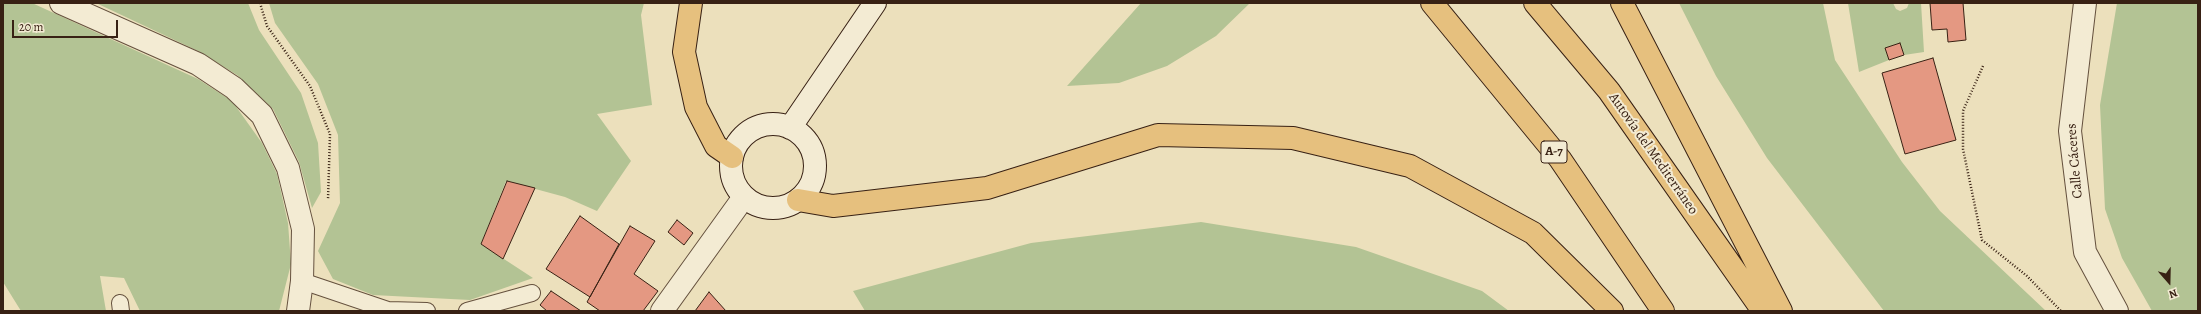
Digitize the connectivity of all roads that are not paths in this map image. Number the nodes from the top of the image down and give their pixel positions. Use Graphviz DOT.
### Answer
graph roads {
  1 [pos="61,3"];
  2 [pos="691,3"];
  3 [pos="876,3"];
  4 [pos="1432,3"];
  5 [pos="1535,3"];
  6 [pos="1622,3"];
  7 [pos="2085,3"];
  8 [pos="790,128"];
  9 [pos="732,157"];
  10 [pos="744,197"];
  11 [pos="798,200"];
  12 [pos="302,281"];
  13 [pos="532,293"];
  14 [pos="298,311"];
  15 [pos="427,311"];
  16 [pos="467,311"];
  17 [pos="662,311"];
  18 [pos="1612,311"];
  19 [pos="1663,311"];
  20 [pos="1763,311"];
  21 [pos="1782,311"];
  22 [pos="2117,311"];
  1 -- 12 [label="street"];
  2 -- 9 [label="highway"];
  3 -- 8 [label="street"];
  4 -- 19 [label="highway, A-7"];
  5 -- 20 [label="highway, Autovía del Mediterráneo"];
  6 -- 21 [label="highway"];
  7 -- 22 [label="street, Calle Cáceres"];
  8 -- 9 [label="street"];
  8 -- 11 [label="street"];
  9 -- 10 [label="street"];
  10 -- 11 [label="street"];
  10 -- 17 [label="street"];
  11 -- 18 [label="highway"];
  12 -- 14 [label="street"];
  12 -- 15 [label="lane"];
  13 -- 16 [label="lane"];
}
